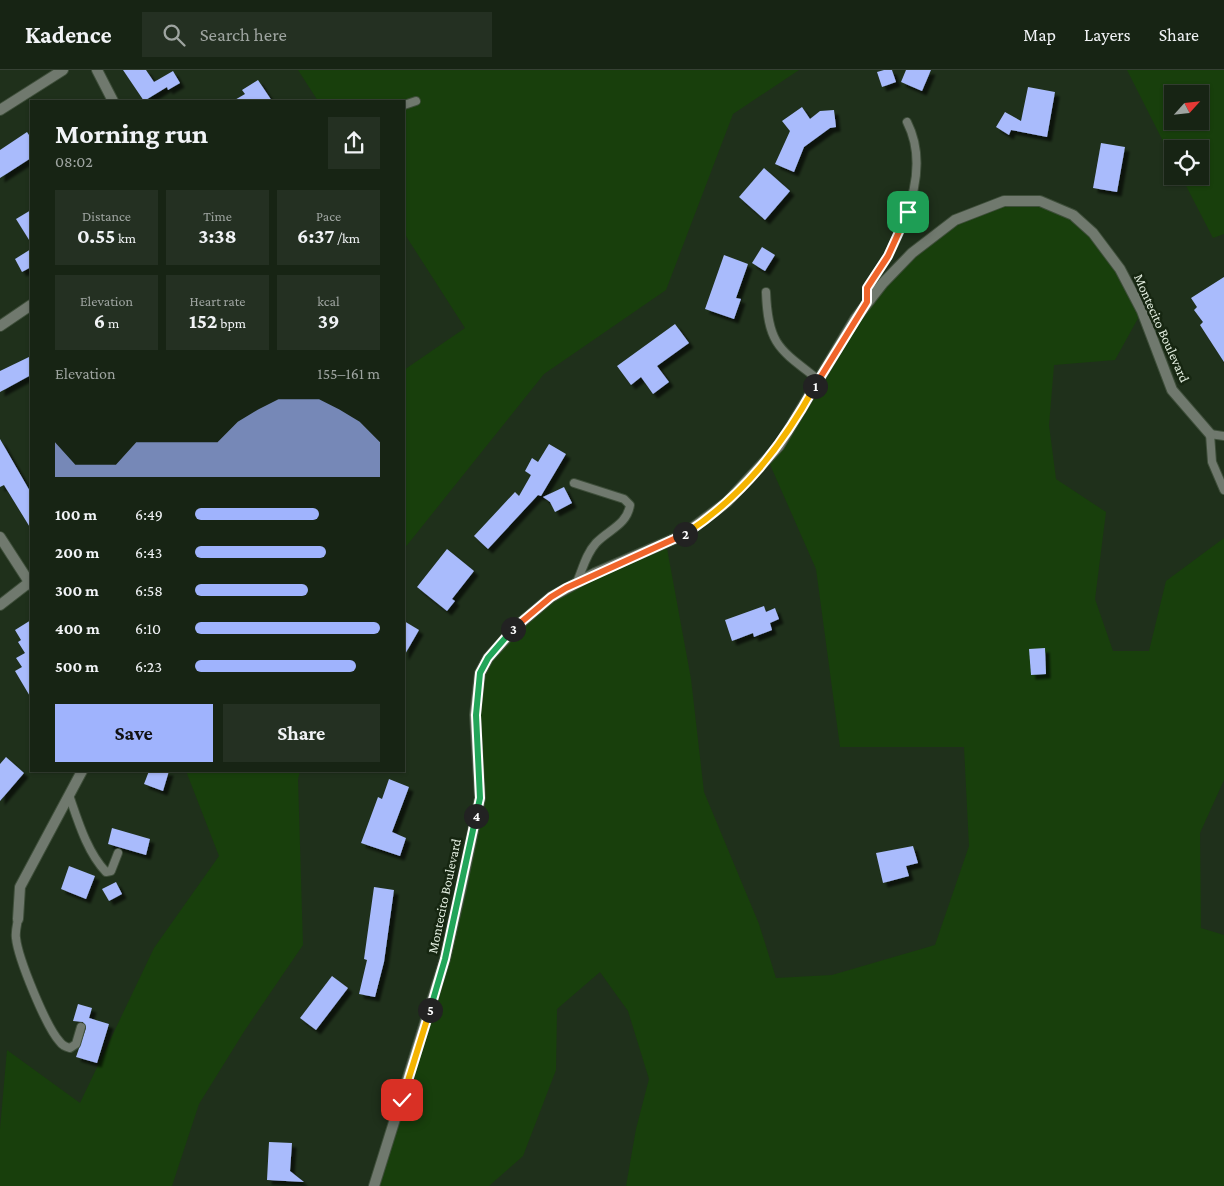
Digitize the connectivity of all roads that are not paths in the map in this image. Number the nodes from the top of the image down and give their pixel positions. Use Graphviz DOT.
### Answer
graph roads {
  1 [pos="63,70"];
  2 [pos="97,70"];
  3 [pos="112,100"];
  4 [pos="416,101"];
  5 [pos="405,105"];
  6 [pos="0,110"];
  7 [pos="907,122"];
  8 [pos="766,292"];
  9 [pos="867,302"];
  10 [pos="30,306"];
  11 [pos="0,326"];
  12 [pos="819,380"];
  13 [pos="1210,434"];
  14 [pos="1224,436"];
  15 [pos="574,483"];
  16 [pos="1224,490"];
  17 [pos="0,537"];
  18 [pos="30,582"];
  19 [pos="578,582"];
  20 [pos="30,584"];
  21 [pos="0,605"];
  22 [pos="82,772"];
  23 [pos="70,795"];
  24 [pos="118,853"];
  25 [pos="18,919"];
  26 [pos="81,1027"];
  27 [pos="374,1186"];
  1 -- 6 [label="street"];
  2 -- 3 [label="street"];
  4 -- 5 [label="lane"];
  7 -- 9 [label="lane"];
  8 -- 12 [label="lane"];
  9 -- 12 [label="street, Montecito Boulevard"];
  9 -- 13 [label="street, Montecito Boulevard"];
  10 -- 11 [label="street"];
  12 -- 19 [label="street, Montecito Boulevard"];
  13 -- 14 [label="lane"];
  13 -- 16 [label="lane"];
  15 -- 19 [label="lane"];
  17 -- 18 [label="street"];
  19 -- 27 [label="street, Montecito Boulevard"];
  20 -- 21 [label="street"];
  22 -- 23 [label="street"];
  23 -- 24 [label="lane"];
  23 -- 25 [label="street"];
  25 -- 26 [label="lane"];
}
